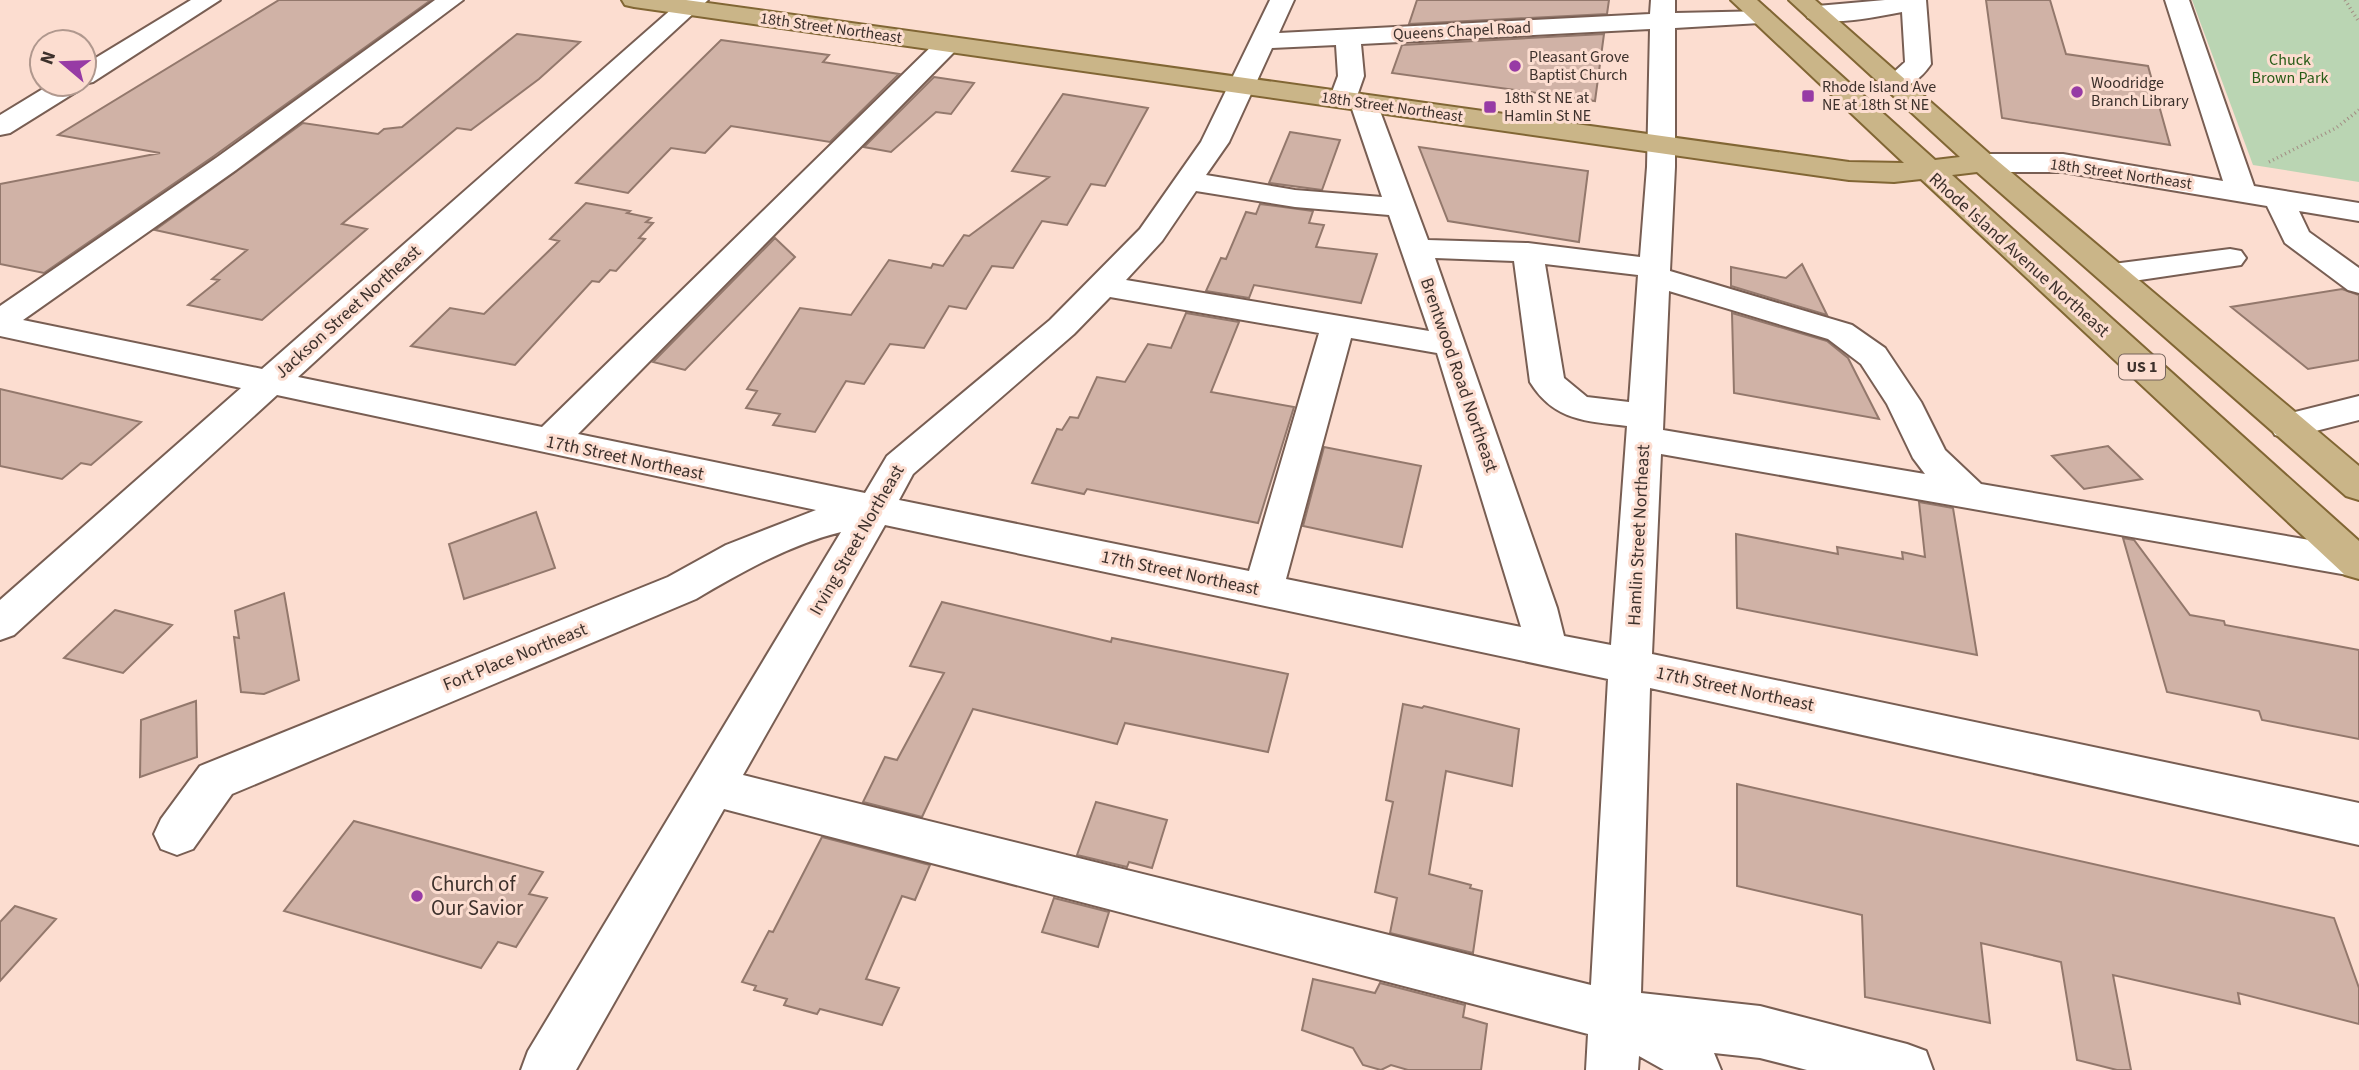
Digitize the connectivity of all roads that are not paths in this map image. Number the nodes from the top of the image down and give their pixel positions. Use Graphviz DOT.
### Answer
graph roads {
  1 [pos="208,0"];
  2 [pos="451,0"];
  3 [pos="634,0"];
  4 [pos="1282,0"];
  5 [pos="2177,0"];
  6 [pos="1914,2"];
  7 [pos="692,4"];
  8 [pos="1809,6"];
  9 [pos="1751,8"];
  10 [pos="1662,11"];
  11 [pos="1348,36"];
  12 [pos="1264,41"];
  13 [pos="948,44"];
  14 [pos="98,67"];
  15 [pos="1896,82"];
  16 [pos="1243,86"];
  17 [pos="47,98"];
  18 [pos="1353,101"];
  19 [pos="0,127"];
  20 [pos="1662,145"];
  21 [pos="1983,163"];
  22 [pos="1924,169"];
  23 [pos="1190,181"];
  24 [pos="2242,193"];
  25 [pos="2279,199"];
  26 [pos="1401,206"];
  27 [pos="2359,212"];
  28 [pos="1416,249"];
  29 [pos="1528,252"];
  30 [pos="2230,258"];
  31 [pos="1655,272"];
  32 [pos="2113,274"];
  33 [pos="2359,283"];
  34 [pos="1105,286"];
  35 [pos="0,324"];
  36 [pos="1338,326"];
  37 [pos="1451,345"];
  38 [pos="269,382"];
  39 [pos="2359,408"];
  40 [pos="2288,426"];
  41 [pos="1646,428"];
  42 [pos="548,442"];
  43 [pos="2359,487"];
  44 [pos="1970,496"];
  45 [pos="876,510"];
  46 [pos="2358,563"];
  47 [pos="1263,590"];
  48 [pos="16,591"];
  49 [pos="0,624"];
  50 [pos="1546,649"];
  51 [pos="1630,666"];
  52 [pos="713,787"];
  53 [pos="2359,824"];
  54 [pos="177,834"];
  55 [pos="1615,1016"];
  56 [pos="547,1070"];
  57 [pos="1612,1070"];
  58 [pos="1695,1070"];
  59 [pos="1907,1070"];
  1 -- 14 [label="street"];
  2 -- 35 [label="street"];
  3 -- 7 [label="main road, 18th Street Northeast"];
  4 -- 12 [label="street, Irving Street Northeast"];
  5 -- 24 [label="street"];
  6 -- 8 [label="street"];
  6 -- 15 [label="street"];
  7 -- 13 [label="main road, 18th Street Northeast"];
  7 -- 38 [label="street, Jackson Street Northeast"];
  8 -- 15 [label="main road"];
  9 -- 10 [label="street"];
  9 -- 22 [label="main road, Rhode Island Avenue Northeast / US 1"];
  10 -- 11 [label="street, Queens Chapel Road"];
  10 -- 20 [label="street, Hamlin Street Northeast"];
  11 -- 12 [label="street, Queens Chapel Road"];
  11 -- 18 [label="street"];
  12 -- 16 [label="street, Irving Street Northeast"];
  13 -- 16 [label="main road, 18th Street Northeast"];
  13 -- 42 [label="street"];
  15 -- 21 [label="main road"];
  16 -- 18 [label="main road, 18th Street Northeast"];
  16 -- 23 [label="street, Irving Street Northeast"];
  17 -- 19 [label="street"];
  18 -- 20 [label="main road, 18th Street Northeast"];
  18 -- 26 [label="street, Brentwood Road Northeast"];
  20 -- 22 [label="main road, 18th Street Northeast"];
  20 -- 31 [label="street, Hamlin Street Northeast"];
  21 -- 22 [label="main road, 18th Street Northeast"];
  21 -- 24 [label="street, 18th Street Northeast"];
  21 -- 32 [label="main road"];
  22 -- 46 [label="main road, Rhode Island Avenue Northeast / US 1"];
  23 -- 26 [label="street"];
  23 -- 34 [label="street, Irving Street Northeast"];
  24 -- 25 [label="street, 18th Street Northeast"];
  25 -- 27 [label="street, 18th Street Northeast"];
  25 -- 33 [label="street"];
  26 -- 28 [label="street, Brentwood Road Northeast"];
  28 -- 29 [label="street"];
  28 -- 37 [label="street, Brentwood Road Northeast"];
  29 -- 31 [label="street"];
  29 -- 41 [label="street"];
  30 -- 32 [label="street"];
  31 -- 41 [label="street, Hamlin Street Northeast"];
  31 -- 44 [label="street"];
  32 -- 40 [label="main road"];
  34 -- 36 [label="street"];
  34 -- 45 [label="street, Irving Street Northeast"];
  35 -- 38 [label="street, 17th Street Northeast"];
  36 -- 37 [label="street"];
  36 -- 47 [label="street"];
  37 -- 50 [label="street, Brentwood Road Northeast"];
  38 -- 42 [label="street, 17th Street Northeast"];
  38 -- 48 [label="street, Jackson Street Northeast"];
  39 -- 40 [label="street"];
  40 -- 43 [label="main road"];
  41 -- 44 [label="street"];
  41 -- 51 [label="street, Hamlin Street Northeast"];
  42 -- 45 [label="street, 17th Street Northeast"];
  44 -- 46 [label="street"];
  45 -- 47 [label="street, 17th Street Northeast"];
  45 -- 52 [label="street, Irving Street Northeast"];
  45 -- 54 [label="street, Fort Place Northeast"];
  47 -- 50 [label="street, 17th Street Northeast"];
  48 -- 49 [label="street, Jackson Street Northeast"];
  50 -- 51 [label="street, 17th Street Northeast"];
  51 -- 53 [label="street, 17th Street Northeast"];
  51 -- 55 [label="street, Hamlin Street Northeast"];
  52 -- 55 [label="street"];
  52 -- 56 [label="street, Irving Street Northeast"];
  55 -- 57 [label="street, Hamlin Street Northeast"];
  55 -- 58 [label="street"];
  55 -- 59 [label="street"];
}
